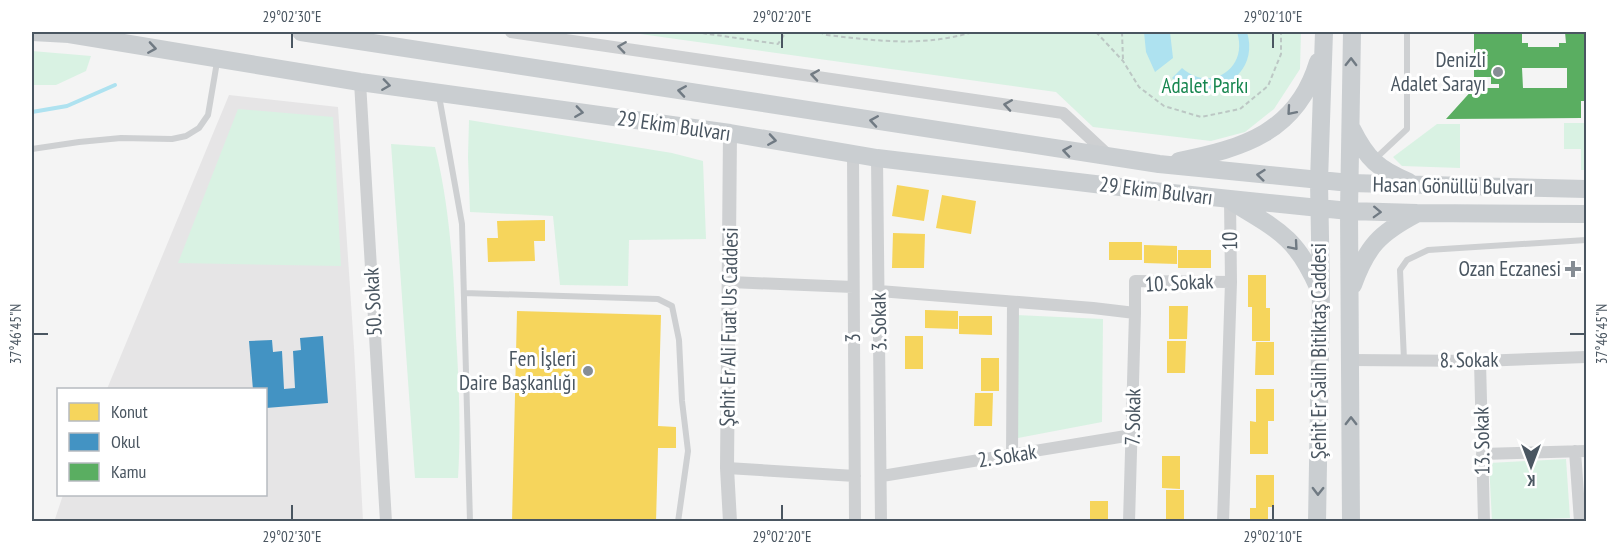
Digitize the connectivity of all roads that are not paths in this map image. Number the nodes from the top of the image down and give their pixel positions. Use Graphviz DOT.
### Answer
graph roads {
  1 [pos="32,32"];
  2 [pos="301,32"];
  3 [pos="511,32"];
  4 [pos="1352,32"];
  5 [pos="1407,32"];
  6 [pos="71,33"];
  7 [pos="104,36"];
  8 [pos="1324,36"];
  9 [pos="218,58"];
  10 [pos="360,82"];
  11 [pos="438,92"];
  12 [pos="1350,125"];
  13 [pos="730,133"];
  14 [pos="32,149"];
  15 [pos="853,154"];
  16 [pos="877,158"];
  17 [pos="1111,158"];
  18 [pos="1372,162"];
  19 [pos="1159,164"];
  20 [pos="1319,181"];
  21 [pos="1350,183"];
  22 [pos="1419,185"];
  23 [pos="1587,189"];
  24 [pos="1230,200"];
  25 [pos="1319,208"];
  26 [pos="1349,211"];
  27 [pos="1417,213"];
  28 [pos="1587,214"];
  29 [pos="1587,240"];
  30 [pos="730,282"];
  31 [pos="1231,282"];
  32 [pos="853,287"];
  33 [pos="879,291"];
  34 [pos="1350,292"];
  35 [pos="464,293"];
  36 [pos="1321,293"];
  37 [pos="1012,302"];
  38 [pos="1135,313"];
  39 [pos="1587,357"];
  40 [pos="1351,360"];
  41 [pos="1404,361"];
  42 [pos="1480,361"];
  43 [pos="1132,435"];
  44 [pos="1581,451"];
  45 [pos="1482,454"];
  46 [pos="1012,455"];
  47 [pos="727,468"];
  48 [pos="855,476"];
  49 [pos="882,476"];
  50 [pos="386,522"];
  51 [pos="470,522"];
  52 [pos="678,522"];
  53 [pos="730,522"];
  54 [pos="855,522"];
  55 [pos="881,522"];
  56 [pos="1130,522"];
  57 [pos="1223,522"];
  58 [pos="1317,522"];
  59 [pos="1351,522"];
  60 [pos="1484,522"];
  61 [pos="1580,522"];
  1 -- 6 [label="main road, 29 Ekim Bulvarı"];
  17 -- 2 [label="main road, 29 Ekim Bulvarı, one-way"];
  17 -- 3 [label="street, one-way"];
  12 -- 4 [label="main road, Şehit Er Salih Bitiktaş Caddesi, one-way"];
  5 -- 18 [label="lane"];
  6 -- 7 [label="main road, 29 Ekim Bulvarı"];
  7 -- 9 [label="main road, 29 Ekim Bulvarı, one-way"];
  8 -- 19 [label="main road, one-way"];
  8 -- 20 [label="main road, Şehit Er Salih Bitiktaş Caddesi"];
  9 -- 10 [label="main road, 29 Ekim Bulvarı"];
  9 -- 14 [label="lane"];
  10 -- 11 [label="main road, 29 Ekim Bulvarı, one-way"];
  10 -- 50 [label="street, 50. Sokak"];
  11 -- 13 [label="main road, 29 Ekim Bulvarı, one-way"];
  11 -- 35 [label="lane"];
  12 -- 18 [label="main road"];
  12 -- 21 [label="main road, Şehit Er Salih Bitiktaş Caddesi"];
  13 -- 15 [label="main road, 29 Ekim Bulvarı, one-way"];
  13 -- 30 [label="street, Şehit Er Ali Fuat Us Caddesi"];
  15 -- 16 [label="main road, 29 Ekim Bulvarı"];
  15 -- 32 [label="street, 3"];
  16 -- 24 [label="main road, 29 Ekim Bulvarı"];
  16 -- 33 [label="street, 3. Sokak"];
  17 -- 19 [label="main road, 29 Ekim Bulvarı"];
  18 -- 22 [label="main road"];
  20 -- 19 [label="main road, 29 Ekim Bulvarı, one-way"];
  20 -- 21 [label="main road, Hasan Gönüllü Bulvarı"];
  20 -- 25 [label="main road, Şehit Er Salih Bitiktaş Caddesi"];
  21 -- 22 [label="main road, Hasan Gönüllü Bulvarı"];
  21 -- 26 [label="main road, Şehit Er Salih Bitiktaş Caddesi"];
  22 -- 23 [label="main road, Hasan Gönüllü Bulvarı"];
  24 -- 25 [label="main road, 29 Ekim Bulvarı"];
  24 -- 31 [label="street, 10"];
  24 -- 36 [label="main road, one-way"];
  25 -- 26 [label="main road, Hasan Gönüllü Bulvarı"];
  25 -- 36 [label="main road, Şehit Er Salih Bitiktaş Caddesi"];
  26 -- 27 [label="main road, Hasan Gönüllü Bulvarı, one-way"];
  26 -- 34 [label="main road, Şehit Er Salih Bitiktaş Caddesi"];
  27 -- 28 [label="main road, Hasan Gönüllü Bulvarı"];
  27 -- 34 [label="main road"];
  29 -- 41 [label="lane"];
  30 -- 32 [label="street"];
  30 -- 47 [label="street, Şehit Er Ali Fuat Us Caddesi"];
  31 -- 38 [label="street, 10. Sokak"];
  31 -- 57 [label="street, 10. Sokak"];
  32 -- 48 [label="street, 3"];
  33 -- 37 [label="street, 10. Sokak"];
  33 -- 49 [label="street, 3. Sokak"];
  34 -- 40 [label="main road, Şehit Er Salih Bitiktaş Caddesi"];
  35 -- 51 [label="lane"];
  35 -- 52 [label="lane"];
  36 -- 58 [label="main road, Şehit Er Salih Bitiktaş Caddesi, one-way"];
  37 -- 38 [label="street, 10. Sokak"];
  37 -- 46 [label="street"];
  38 -- 43 [label="street, 7. Sokak"];
  39 -- 42 [label="street, 8. Sokak"];
  40 -- 41 [label="street, 8. Sokak"];
  59 -- 40 [label="main road, Şehit Er Salih Bitiktaş Caddesi, one-way"];
  41 -- 42 [label="street, 8. Sokak"];
  42 -- 45 [label="street, 13. Sokak"];
  43 -- 46 [label="street, 2. Sokak"];
  43 -- 56 [label="street, 7. Sokak"];
  44 -- 45 [label="street"];
  44 -- 61 [label="street"];
  45 -- 60 [label="street, 13. Sokak"];
  46 -- 49 [label="street, 2. Sokak"];
  47 -- 48 [label="street"];
  47 -- 53 [label="street, Şehit Er Ali Fuat Us Caddesi"];
  48 -- 54 [label="street, 3"];
  49 -- 55 [label="street, 3. Sokak"];
}
